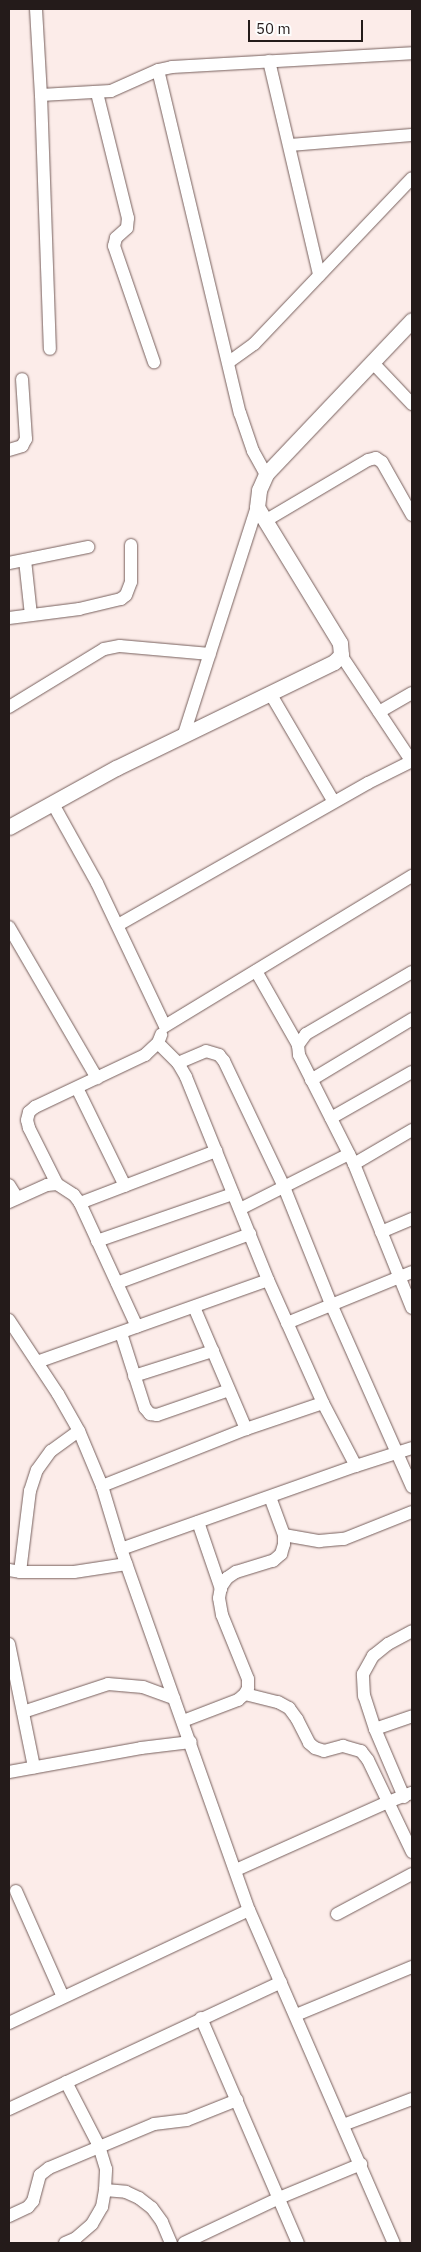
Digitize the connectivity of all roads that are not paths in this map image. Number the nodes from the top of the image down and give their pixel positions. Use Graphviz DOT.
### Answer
graph roads {
  1 [pos="36,9"];
  2 [pos="412,53"];
  3 [pos="269,61"];
  4 [pos="158,70"];
  5 [pos="97,93"];
  6 [pos="41,96"];
  7 [pos="412,135"];
  8 [pos="290,145"];
  9 [pos="412,178"];
  10 [pos="319,275"];
  11 [pos="412,320"];
  12 [pos="50,349"];
  13 [pos="154,362"];
  14 [pos="229,362"];
  15 [pos="373,363"];
  16 [pos="22,379"];
  17 [pos="412,404"];
  18 [pos="9,450"];
  19 [pos="266,474"];
  20 [pos="257,507"];
  21 [pos="412,515"];
  22 [pos="265,521"];
  23 [pos="131,545"];
  24 [pos="88,546"];
  25 [pos="25,560"];
  26 [pos="9,563"];
  27 [pos="31,615"];
  28 [pos="9,618"];
  29 [pos="210,654"];
  30 [pos="341,655"];
  31 [pos="270,693"];
  32 [pos="412,693"];
  33 [pos="9,707"];
  34 [pos="379,712"];
  35 [pos="184,734"];
  36 [pos="412,762"];
  37 [pos="334,802"];
  38 [pos="53,804"];
  39 [pos="9,827"];
  40 [pos="412,876"];
  41 [pos="118,925"];
  42 [pos="9,928"];
  43 [pos="256,971"];
  44 [pos="412,972"];
  45 [pos="412,1019"];
  46 [pos="165,1026"];
  47 [pos="158,1043"];
  48 [pos="298,1045"];
  49 [pos="178,1063"];
  50 [pos="412,1072"];
  51 [pos="97,1078"];
  52 [pos="311,1080"];
  53 [pos="77,1088"];
  54 [pos="331,1118"];
  55 [pos="412,1130"];
  56 [pos="216,1151"];
  57 [pos="352,1159"];
  58 [pos="57,1184"];
  59 [pos="9,1185"];
  60 [pos="125,1186"];
  61 [pos="284,1187"];
  62 [pos="233,1194"];
  63 [pos="13,1200"];
  64 [pos="80,1204"];
  65 [pos="240,1209"];
  66 [pos="412,1219"];
  67 [pos="381,1232"];
  68 [pos="250,1234"];
  69 [pos="98,1241"];
  70 [pos="412,1272"];
  71 [pos="400,1277"];
  72 [pos="268,1280"];
  73 [pos="117,1282"];
  74 [pos="331,1304"];
  75 [pos="194,1307"];
  76 [pos="412,1308"];
  77 [pos="9,1320"];
  78 [pos="287,1323"];
  79 [pos="137,1327"];
  80 [pos="121,1333"];
  81 [pos="212,1351"];
  82 [pos="37,1362"];
  83 [pos="134,1376"];
  84 [pos="229,1390"];
  85 [pos="322,1402"];
  86 [pos="246,1429"];
  87 [pos="78,1431"];
  88 [pos="412,1448"];
  89 [pos="397,1454"];
  90 [pos="356,1466"];
  91 [pos="102,1486"];
  92 [pos="412,1487"];
  93 [pos="270,1497"];
  94 [pos="412,1512"];
  95 [pos="198,1522"];
  96 [pos="284,1535"];
  97 [pos="121,1549"];
  98 [pos="126,1564"];
  99 [pos="14,1571"];
  100 [pos="221,1589"];
  101 [pos="412,1631"];
  102 [pos="9,1644"];
  103 [pos="245,1694"];
  104 [pos="174,1698"];
  105 [pos="23,1712"];
  106 [pos="412,1716"];
  107 [pos="183,1721"];
  108 [pos="375,1729"];
  109 [pos="190,1742"];
  110 [pos="34,1766"];
  111 [pos="9,1772"];
  112 [pos="408,1795"];
  113 [pos="388,1802"];
  114 [pos="412,1852"];
  115 [pos="236,1870"];
  116 [pos="412,1874"];
  117 [pos="16,1891"];
  118 [pos="249,1910"];
  119 [pos="338,1914"];
  120 [pos="412,1967"];
  121 [pos="281,1982"];
  122 [pos="63,1997"];
  123 [pos="296,2015"];
  124 [pos="201,2018"];
  125 [pos="9,2023"];
  126 [pos="66,2082"];
  127 [pos="412,2099"];
  128 [pos="237,2100"];
  129 [pos="9,2109"];
  130 [pos="343,2124"];
  131 [pos="99,2146"];
  132 [pos="361,2164"];
  133 [pos="105,2190"];
  134 [pos="279,2198"];
  135 [pos="9,2216"];
  136 [pos="65,2243"];
  137 [pos="171,2243"];
  138 [pos="184,2243"];
  139 [pos="298,2243"];
  140 [pos="394,2243"];
  1 -- 6 [label="street"];
  2 -- 3 [label="street"];
  3 -- 4 [label="street"];
  3 -- 8 [label="street"];
  4 -- 5 [label="street"];
  4 -- 14 [label="street"];
  5 -- 6 [label="street"];
  5 -- 13 [label="street"];
  6 -- 12 [label="street"];
  7 -- 8 [label="street"];
  8 -- 10 [label="street"];
  9 -- 10 [label="street"];
  10 -- 14 [label="street"];
  11 -- 15 [label="street"];
  14 -- 19 [label="street"];
  15 -- 17 [label="street"];
  15 -- 19 [label="street"];
  16 -- 18 [label="street"];
  19 -- 20 [label="street"];
  20 -- 22 [label="street"];
  20 -- 29 [label="street"];
  21 -- 22 [label="street"];
  22 -- 30 [label="street"];
  23 -- 27 [label="street"];
  24 -- 25 [label="street"];
  25 -- 26 [label="street"];
  25 -- 27 [label="street"];
  27 -- 28 [label="street"];
  29 -- 33 [label="street"];
  29 -- 35 [label="street"];
  30 -- 31 [label="street"];
  30 -- 34 [label="street"];
  31 -- 35 [label="street"];
  31 -- 37 [label="street"];
  32 -- 34 [label="street"];
  34 -- 36 [label="street"];
  35 -- 38 [label="street"];
  36 -- 37 [label="street"];
  37 -- 41 [label="street"];
  38 -- 39 [label="street"];
  38 -- 41 [label="street"];
  40 -- 43 [label="street"];
  41 -- 46 [label="street"];
  42 -- 51 [label="street"];
  43 -- 46 [label="street"];
  43 -- 48 [label="street"];
  44 -- 48 [label="street"];
  45 -- 52 [label="street"];
  46 -- 47 [label="street"];
  47 -- 49 [label="street"];
  47 -- 51 [label="street"];
  48 -- 52 [label="street"];
  49 -- 56 [label="street"];
  49 -- 61 [label="street"];
  50 -- 54 [label="street"];
  51 -- 53 [label="street"];
  52 -- 54 [label="street"];
  53 -- 58 [label="street"];
  53 -- 60 [label="street"];
  54 -- 57 [label="street"];
  55 -- 57 [label="street"];
  56 -- 60 [label="street"];
  56 -- 62 [label="street"];
  57 -- 61 [label="street"];
  57 -- 67 [label="street"];
  58 -- 63 [label="street"];
  58 -- 64 [label="street"];
  59 -- 63 [label="street"];
  60 -- 64 [label="street"];
  61 -- 65 [label="street"];
  61 -- 74 [label="street"];
  62 -- 65 [label="street"];
  62 -- 69 [label="street"];
  64 -- 69 [label="street"];
  65 -- 68 [label="street"];
  66 -- 67 [label="street"];
  67 -- 71 [label="street"];
  68 -- 72 [label="street"];
  68 -- 73 [label="street"];
  69 -- 73 [label="street"];
  70 -- 71 [label="street"];
  71 -- 74 [label="street"];
  71 -- 76 [label="street"];
  72 -- 75 [label="street"];
  72 -- 78 [label="street"];
  73 -- 79 [label="street"];
  74 -- 78 [label="street"];
  74 -- 89 [label="street"];
  75 -- 79 [label="street"];
  75 -- 81 [label="street"];
  77 -- 82 [label="street"];
  78 -- 85 [label="street"];
  79 -- 80 [label="street"];
  80 -- 82 [label="street"];
  80 -- 83 [label="street"];
  81 -- 83 [label="street"];
  81 -- 84 [label="street"];
  82 -- 87 [label="street"];
  83 -- 84 [label="street"];
  84 -- 86 [label="street"];
  85 -- 86 [label="street"];
  85 -- 90 [label="street"];
  86 -- 91 [label="street"];
  87 -- 91 [label="street"];
  87 -- 99 [label="street"];
  88 -- 89 [label="street"];
  89 -- 90 [label="street"];
  89 -- 92 [label="street"];
  90 -- 93 [label="street"];
  91 -- 97 [label="street"];
  93 -- 95 [label="street"];
  93 -- 96 [label="street"];
  94 -- 96 [label="street"];
  95 -- 97 [label="street"];
  95 -- 100 [label="street"];
  96 -- 100 [label="street"];
  97 -- 98 [label="street"];
  98 -- 99 [label="street"];
  98 -- 104 [label="street"];
  100 -- 103 [label="street"];
  101 -- 108 [label="street"];
  102 -- 105 [label="street"];
  103 -- 107 [label="street"];
  103 -- 113 [label="street"];
  104 -- 105 [label="street"];
  104 -- 107 [label="street"];
  105 -- 110 [label="street"];
  106 -- 108 [label="street"];
  107 -- 109 [label="street"];
  108 -- 112 [label="street"];
  109 -- 110 [label="street"];
  109 -- 115 [label="street"];
  110 -- 111 [label="street"];
  112 -- 113 [label="street"];
  113 -- 114 [label="street"];
  113 -- 115 [label="street"];
  115 -- 118 [label="street"];
  116 -- 119 [label="street"];
  117 -- 122 [label="street"];
  118 -- 121 [label="street"];
  118 -- 122 [label="street"];
  120 -- 123 [label="street"];
  121 -- 123 [label="street"];
  121 -- 124 [label="street"];
  122 -- 125 [label="street"];
  123 -- 130 [label="street"];
  124 -- 126 [label="street"];
  124 -- 128 [label="street"];
  126 -- 129 [label="street"];
  126 -- 131 [label="street"];
  127 -- 130 [label="street"];
  128 -- 131 [label="street"];
  128 -- 134 [label="street"];
  130 -- 132 [label="street"];
  131 -- 133 [label="street"];
  131 -- 135 [label="street"];
  132 -- 134 [label="street"];
  132 -- 140 [label="street"];
  133 -- 136 [label="street"];
  133 -- 137 [label="street"];
  134 -- 138 [label="street"];
  134 -- 139 [label="street"];
}
